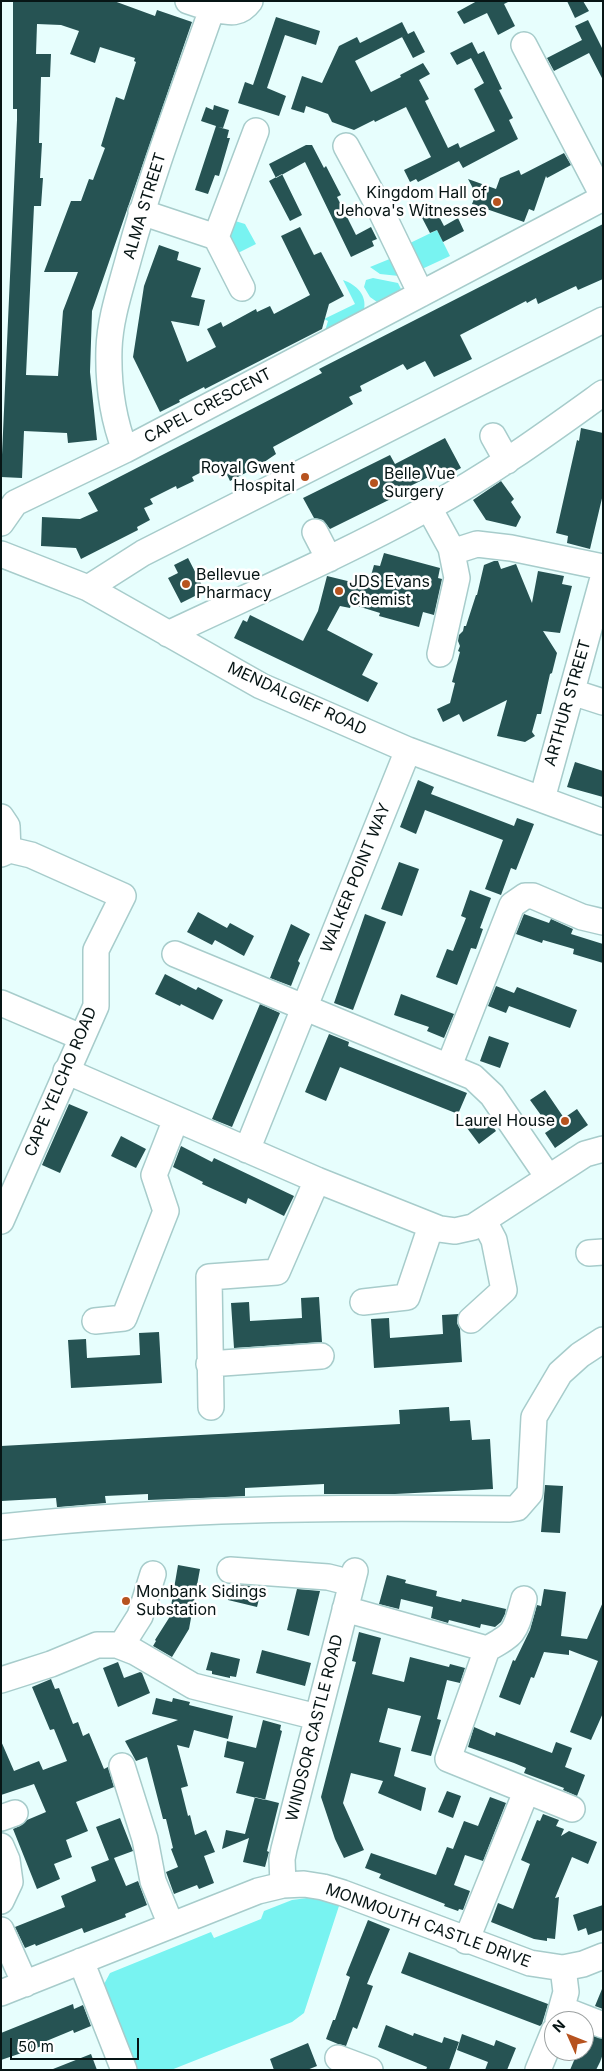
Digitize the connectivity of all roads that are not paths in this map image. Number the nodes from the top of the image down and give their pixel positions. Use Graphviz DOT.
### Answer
graph roads {
  1 [pos="188,1"];
  2 [pos="250,1"];
  3 [pos="212,10"];
  4 [pos="524,44"];
  5 [pos="256,130"];
  6 [pos="346,146"];
  7 [pos="603,197"];
  8 [pos="141,212"];
  9 [pos="216,237"];
  10 [pos="242,288"];
  11 [pos="421,294"];
  12 [pos="603,320"];
  13 [pos="603,393"];
  14 [pos="494,436"];
  15 [pos="125,450"];
  16 [pos="507,461"];
  17 [pos="6,507"];
  18 [pos="429,508"];
  19 [pos="315,532"];
  20 [pos="452,552"];
  21 [pos="1,554"];
  22 [pos="329,559"];
  23 [pos="603,567"];
  24 [pos="603,578"];
  25 [pos="88,588"];
  26 [pos="168,634"];
  27 [pos="440,654"];
  28 [pos="572,692"];
  29 [pos="603,702"];
  30 [pos="408,750"];
  31 [pos="542,799"];
  32 [pos="1,817"];
  33 [pos="603,822"];
  34 [pos="5,852"];
  35 [pos="603,922"];
  36 [pos="175,954"];
  37 [pos="1,1003"];
  38 [pos="305,1007"];
  39 [pos="81,1037"];
  40 [pos="449,1066"];
  41 [pos="66,1071"];
  42 [pos="176,1119"];
  43 [pos="603,1149"];
  44 [pos="247,1150"];
  45 [pos="548,1177"];
  46 [pos="317,1180"];
  47 [pos="3,1213"];
  48 [pos="484,1221"];
  49 [pos="431,1226"];
  50 [pos="363,1302"];
  51 [pos="95,1320"];
  52 [pos="470,1320"];
  53 [pos="603,1340"];
  54 [pos="321,1356"];
  55 [pos="210,1364"];
  56 [pos="211,1407"];
  57 [pos="1,1526"];
  58 [pos="230,1570"];
  59 [pos="153,1574"];
  60 [pos="524,1599"];
  61 [pos="345,1609"];
  62 [pos="121,1646"];
  63 [pos="486,1649"];
  64 [pos="1,1680"];
  65 [pos="317,1717"];
  66 [pos="122,1766"];
  67 [pos="526,1792"];
  68 [pos="572,1809"];
  69 [pos="1,1846"];
  70 [pos="283,1885"];
  71 [pos="1,1901"];
  72 [pos="171,1926"];
  73 [pos="1,1930"];
  74 [pos="466,1941"];
  75 [pos="603,1956"];
  76 [pos="81,1961"];
  77 [pos="564,1968"];
  78 [pos="25,1984"];
  79 [pos="1,1993"];
  80 [pos="561,2011"];
  81 [pos="544,2055"];
  82 [pos="338,2058"];
  83 [pos="124,2070"];
  84 [pos="370,2070"];
  85 [pos="538,2070"];
  1 -- 3 [label="street"];
  2 -- 3 [label="street"];
  3 -- 8 [label="street, ALMA STREET"];
  4 -- 7 [label="street, CAPEL CRESCENT"];
  5 -- 9 [label="street"];
  6 -- 11 [label="street"];
  7 -- 11 [label="street, CAPEL CRESCENT"];
  8 -- 9 [label="street"];
  8 -- 15 [label="street, ALMA STREET"];
  9 -- 10 [label="street"];
  11 -- 15 [label="street, CAPEL CRESCENT"];
  12 -- 25 [label="street"];
  13 -- 16 [label="street"];
  14 -- 16 [label="street"];
  15 -- 17 [label="street, CAPEL CRESCENT"];
  16 -- 18 [label="street"];
  18 -- 20 [label="street"];
  18 -- 22 [label="street"];
  19 -- 22 [label="street"];
  20 -- 23 [label="street"];
  20 -- 27 [label="street"];
  21 -- 25 [label="street, MENDALGIEF ROAD"];
  22 -- 26 [label="street"];
  24 -- 28 [label="street, ARTHUR STREET"];
  25 -- 26 [label="street, MENDALGIEF ROAD"];
  26 -- 30 [label="street, MENDALGIEF ROAD"];
  28 -- 29 [label="street"];
  28 -- 31 [label="street, ARTHUR STREET"];
  30 -- 31 [label="street, MENDALGIEF ROAD"];
  30 -- 38 [label="street, WALKER POINT WAY"];
  31 -- 33 [label="street, MENDALGIEF ROAD"];
  32 -- 34 [label="street"];
  34 -- 39 [label="street, CAPE YELCHO ROAD"];
  35 -- 40 [label="street"];
  36 -- 38 [label="street"];
  37 -- 39 [label="street"];
  38 -- 40 [label="street"];
  38 -- 44 [label="street, WALKER POINT WAY"];
  39 -- 41 [label="street, CAPE YELCHO ROAD"];
  40 -- 45 [label="street"];
  41 -- 42 [label="street"];
  41 -- 47 [label="street, CAPE YELCHO ROAD"];
  42 -- 44 [label="street"];
  42 -- 51 [label="street"];
  43 -- 45 [label="street"];
  44 -- 46 [label="street"];
  45 -- 48 [label="street"];
  46 -- 49 [label="street"];
  46 -- 55 [label="street"];
  48 -- 49 [label="street"];
  48 -- 52 [label="street"];
  49 -- 50 [label="street"];
  53 -- 57 [label="street"];
  54 -- 55 [label="street"];
  55 -- 56 [label="street"];
  58 -- 61 [label="street, WINDSOR CASTLE ROAD"];
  59 -- 62 [label="street"];
  60 -- 63 [label="street"];
  61 -- 63 [label="street"];
  61 -- 65 [label="street, WINDSOR CASTLE ROAD"];
  62 -- 64 [label="street"];
  62 -- 65 [label="street"];
  63 -- 67 [label="street"];
  65 -- 70 [label="street, WINDSOR CASTLE ROAD"];
  66 -- 72 [label="street"];
  67 -- 68 [label="street"];
  67 -- 74 [label="street"];
  69 -- 71 [label="street"];
  70 -- 72 [label="street, MONMOUTH CASTLE DRIVE"];
  70 -- 74 [label="street, MONMOUTH CASTLE DRIVE"];
  72 -- 76 [label="street, MONMOUTH CASTLE DRIVE"];
  73 -- 78 [label="street"];
  74 -- 77 [label="street, MONMOUTH CASTLE DRIVE"];
  75 -- 77 [label="street, MONMOUTH CASTLE DRIVE"];
  76 -- 78 [label="street, MONMOUTH CASTLE DRIVE"];
  76 -- 83 [label="street"];
  77 -- 80 [label="street"];
  78 -- 79 [label="street, MONMOUTH CASTLE DRIVE"];
  81 -- 85 [label="street"];
  82 -- 84 [label="street"];
}
